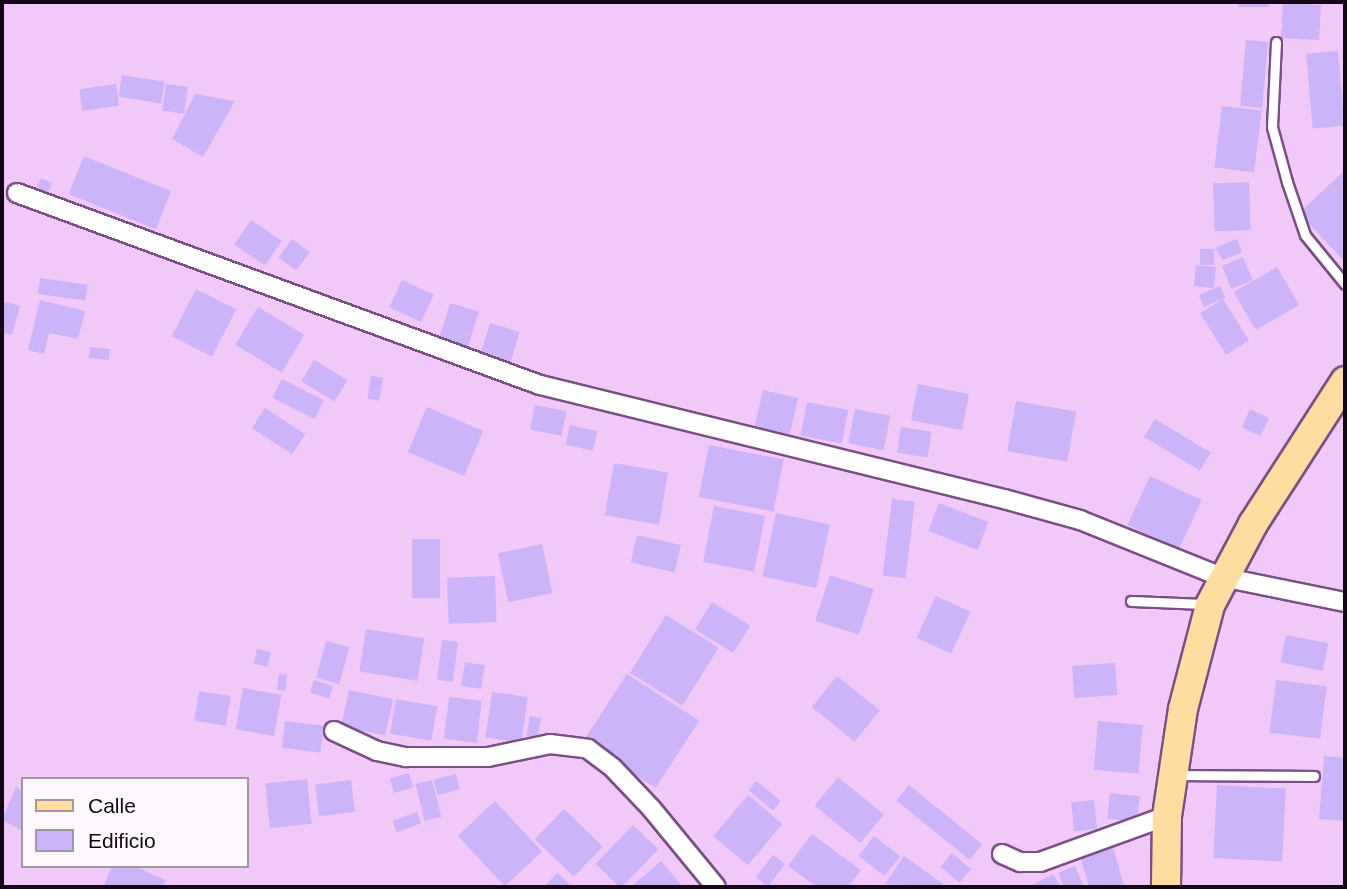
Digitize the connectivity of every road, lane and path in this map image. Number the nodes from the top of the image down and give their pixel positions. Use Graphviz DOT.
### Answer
graph roads {
  1 [pos="1276,42"];
  2 [pos="17,192"];
  3 [pos="1345,284"];
  4 [pos="1345,381"];
  5 [pos="1222,577"];
  6 [pos="1131,601"];
  7 [pos="1345,602"];
  8 [pos="1210,605"];
  9 [pos="334,731"];
  10 [pos="1173,775"];
  11 [pos="1314,776"];
  12 [pos="1167,816"];
  13 [pos="1002,855"];
  14 [pos="716,887"];
  15 [pos="1166,887"];
  1 -- 3 [label="lane"];
  2 -- 5 [label="street"];
  4 -- 5 [label="main road"];
  5 -- 7 [label="street"];
  5 -- 8 [label="main road"];
  6 -- 8 [label="lane"];
  8 -- 10 [label="main road"];
  9 -- 14 [label="street"];
  10 -- 11 [label="lane"];
  10 -- 12 [label="main road"];
  12 -- 13 [label="street"];
  12 -- 15 [label="main road"];
}
